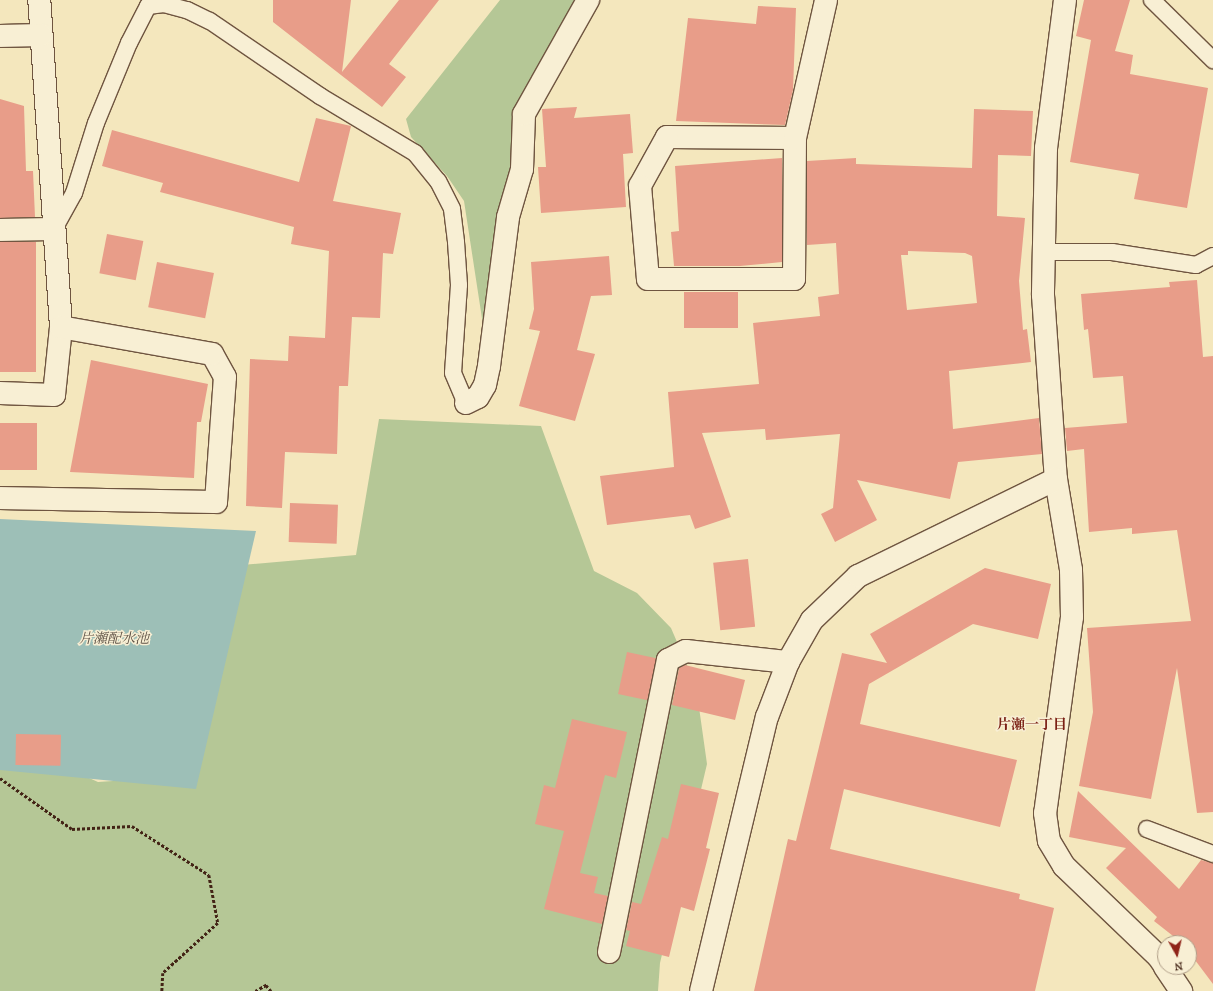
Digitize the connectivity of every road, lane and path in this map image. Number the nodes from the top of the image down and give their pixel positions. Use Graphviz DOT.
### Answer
graph roads {
  1 [pos="39,0"];
  2 [pos="588,0"];
  3 [pos="826,0"];
  4 [pos="1065,0"];
  5 [pos="1152,0"];
  6 [pos="41,35"];
  7 [pos="0,36"];
  8 [pos="1213,60"];
  9 [pos="795,138"];
  10 [pos="54,229"];
  11 [pos="0,230"];
  12 [pos="1044,252"];
  13 [pos="1213,256"];
  14 [pos="62,327"];
  15 [pos="0,393"];
  16 [pos="466,403"];
  17 [pos="1056,479"];
  18 [pos="0,498"];
  19 [pos="788,662"];
  20 [pos="0,778"];
  21 [pos="1147,830"];
  22 [pos="1213,854"];
  23 [pos="609,952"];
  24 [pos="1157,955"];
  25 [pos="1170,975"];
  26 [pos="162,991"];
  27 [pos="254,991"];
  28 [pos="271,991"];
  29 [pos="701,991"];
  30 [pos="1181,991"];
  1 -- 6 [label="street"];
  2 -- 16 [label="street"];
  3 -- 9 [label="street"];
  4 -- 12 [label="street"];
  5 -- 8 [label="lane"];
  6 -- 7 [label="street"];
  6 -- 10 [label="street"];
  9 -- 9 [label="street"];
  10 -- 11 [label="street"];
  10 -- 14 [label="street"];
  10 -- 16 [label="lane"];
  12 -- 13 [label="lane"];
  12 -- 17 [label="street"];
  14 -- 15 [label="street"];
  14 -- 18 [label="street"];
  17 -- 19 [label="street"];
  17 -- 24 [label="street"];
  19 -- 23 [label="street"];
  19 -- 29 [label="street"];
  20 -- 26 [label="path"];
  21 -- 22 [label="lane"];
  25 -- 30 [label="street"];
  27 -- 28 [label="path"];
}
